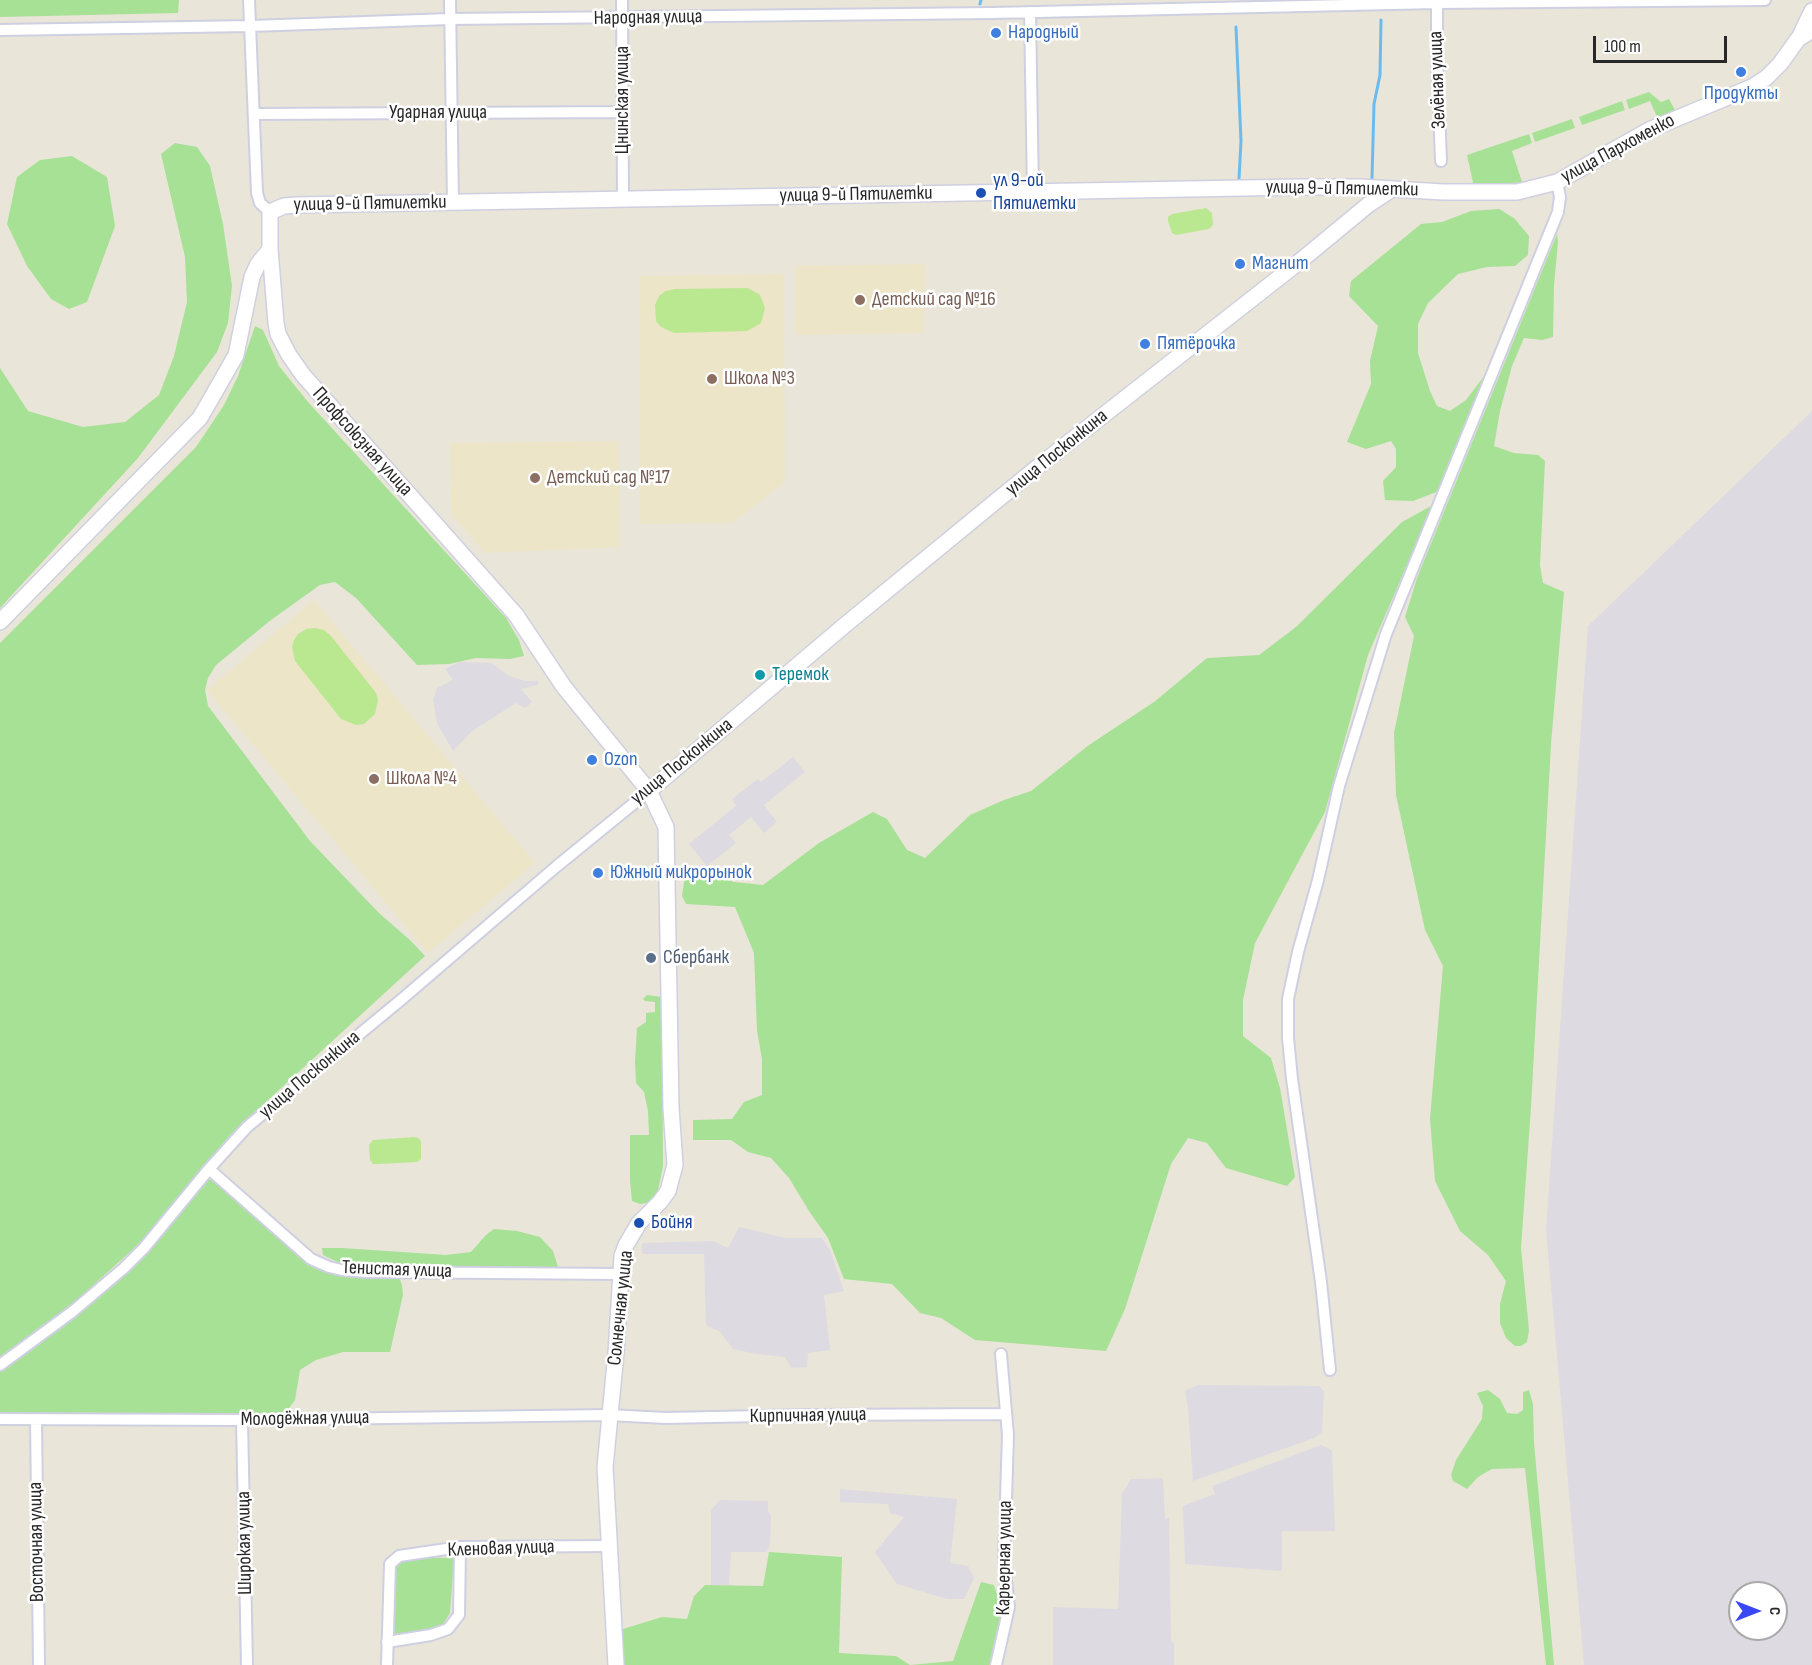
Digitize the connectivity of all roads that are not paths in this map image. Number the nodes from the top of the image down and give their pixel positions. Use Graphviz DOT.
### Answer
graph roads {
  1 [pos="249,0"];
  2 [pos="450,0"];
  3 [pos="621,0"];
  4 [pos="992,0"];
  5 [pos="1724,0"];
  6 [pos="1765,0"];
  7 [pos="1437,2"];
  8 [pos="1812,11"];
  9 [pos="1030,12"];
  10 [pos="992,13"];
  11 [pos="622,18"];
  12 [pos="450,19"];
  13 [pos="251,26"];
  14 [pos="0,30"];
  15 [pos="1812,30"];
  16 [pos="1798,39"];
  17 [pos="622,112"];
  18 [pos="452,113"];
  19 [pos="254,114"];
  20 [pos="1441,160"];
  21 [pos="1557,182"];
  22 [pos="1392,189"];
  23 [pos="1033,192"];
  24 [pos="1443,192"];
  25 [pos="623,199"];
  26 [pos="453,203"];
  27 [pos="270,212"];
  28 [pos="270,249"];
  29 [pos="0,622"];
  30 [pos="649,791"];
  31 [pos="209,1169"];
  32 [pos="620,1274"];
  33 [pos="1001,1354"];
  34 [pos="0,1365"];
  35 [pos="1330,1370"];
  36 [pos="1006,1414"];
  37 [pos="609,1415"];
  38 [pos="0,1419"];
  39 [pos="36,1419"];
  40 [pos="242,1420"];
  41 [pos="609,1546"];
  42 [pos="460,1547"];
  43 [pos="387,1642"];
  44 [pos="39,1665"];
  45 [pos="247,1665"];
  46 [pos="387,1665"];
  47 [pos="616,1665"];
  48 [pos="996,1665"];
  1 -- 13 [label="street, Профсоюзная улица"];
  2 -- 12 [label="street"];
  3 -- 11 [label="street, Цнинская улица"];
  4 -- 10 [label="street"];
  5 -- 6 [label="street, Народная улица"];
  5 -- 7 [label="street, Народная улица"];
  7 -- 9 [label="street, Народная улица"];
  7 -- 20 [label="street, Зелёная улица"];
  8 -- 16 [label="street"];
  9 -- 10 [label="street, Народная улица"];
  9 -- 23 [label="street"];
  10 -- 11 [label="street, Народная улица"];
  11 -- 12 [label="street, Народная улица"];
  11 -- 17 [label="street, Цнинская улица"];
  12 -- 13 [label="street, Народная улица"];
  12 -- 18 [label="street"];
  13 -- 14 [label="street, Народная улица"];
  13 -- 19 [label="street, Профсоюзная улица"];
  15 -- 16 [label="street"];
  16 -- 21 [label="street, улица Пархоменко"];
  17 -- 18 [label="street, Ударная улица"];
  17 -- 25 [label="street, Цнинская улица"];
  18 -- 19 [label="street, Ударная улица"];
  18 -- 26 [label="street"];
  19 -- 27 [label="street, Профсоюзная улица"];
  21 -- 24 [label="street, улица Пархоменко"];
  21 -- 35 [label="street"];
  22 -- 23 [label="street, улица 9-й Пятилетки"];
  22 -- 24 [label="street, улица 9-й Пятилетки"];
  22 -- 30 [label="street, улица Посконкина"];
  23 -- 25 [label="street, улица 9-й Пятилетки"];
  25 -- 26 [label="street, улица 9-й Пятилетки"];
  26 -- 27 [label="street, улица 9-й Пятилетки"];
  27 -- 28 [label="street, Профсоюзная улица"];
  28 -- 29 [label="street"];
  28 -- 30 [label="street, Профсоюзная улица"];
  30 -- 31 [label="street, улица Посконкина"];
  30 -- 32 [label="street, Солнечная улица"];
  31 -- 32 [label="street, Тенистая улица"];
  31 -- 34 [label="street, улица Посконкина"];
  32 -- 37 [label="street, Солнечная улица"];
  33 -- 36 [label="street, Карьерная улица"];
  36 -- 37 [label="street, Кирпичная улица"];
  36 -- 48 [label="street, Карьерная улица"];
  37 -- 40 [label="street, Молодёжная улица"];
  37 -- 41 [label="street, Солнечная улица"];
  38 -- 39 [label="street, Молодёжная улица"];
  39 -- 40 [label="street, Молодёжная улица"];
  39 -- 44 [label="street, Восточная улица"];
  40 -- 45 [label="street, Широкая улица"];
  41 -- 42 [label="street, Кленовая улица"];
  41 -- 47 [label="street, Солнечная улица"];
  42 -- 43 [label="street"];
  42 -- 43 [label="street, Кленовая улица"];
  43 -- 46 [label="street, Кленовая улица"];
}
